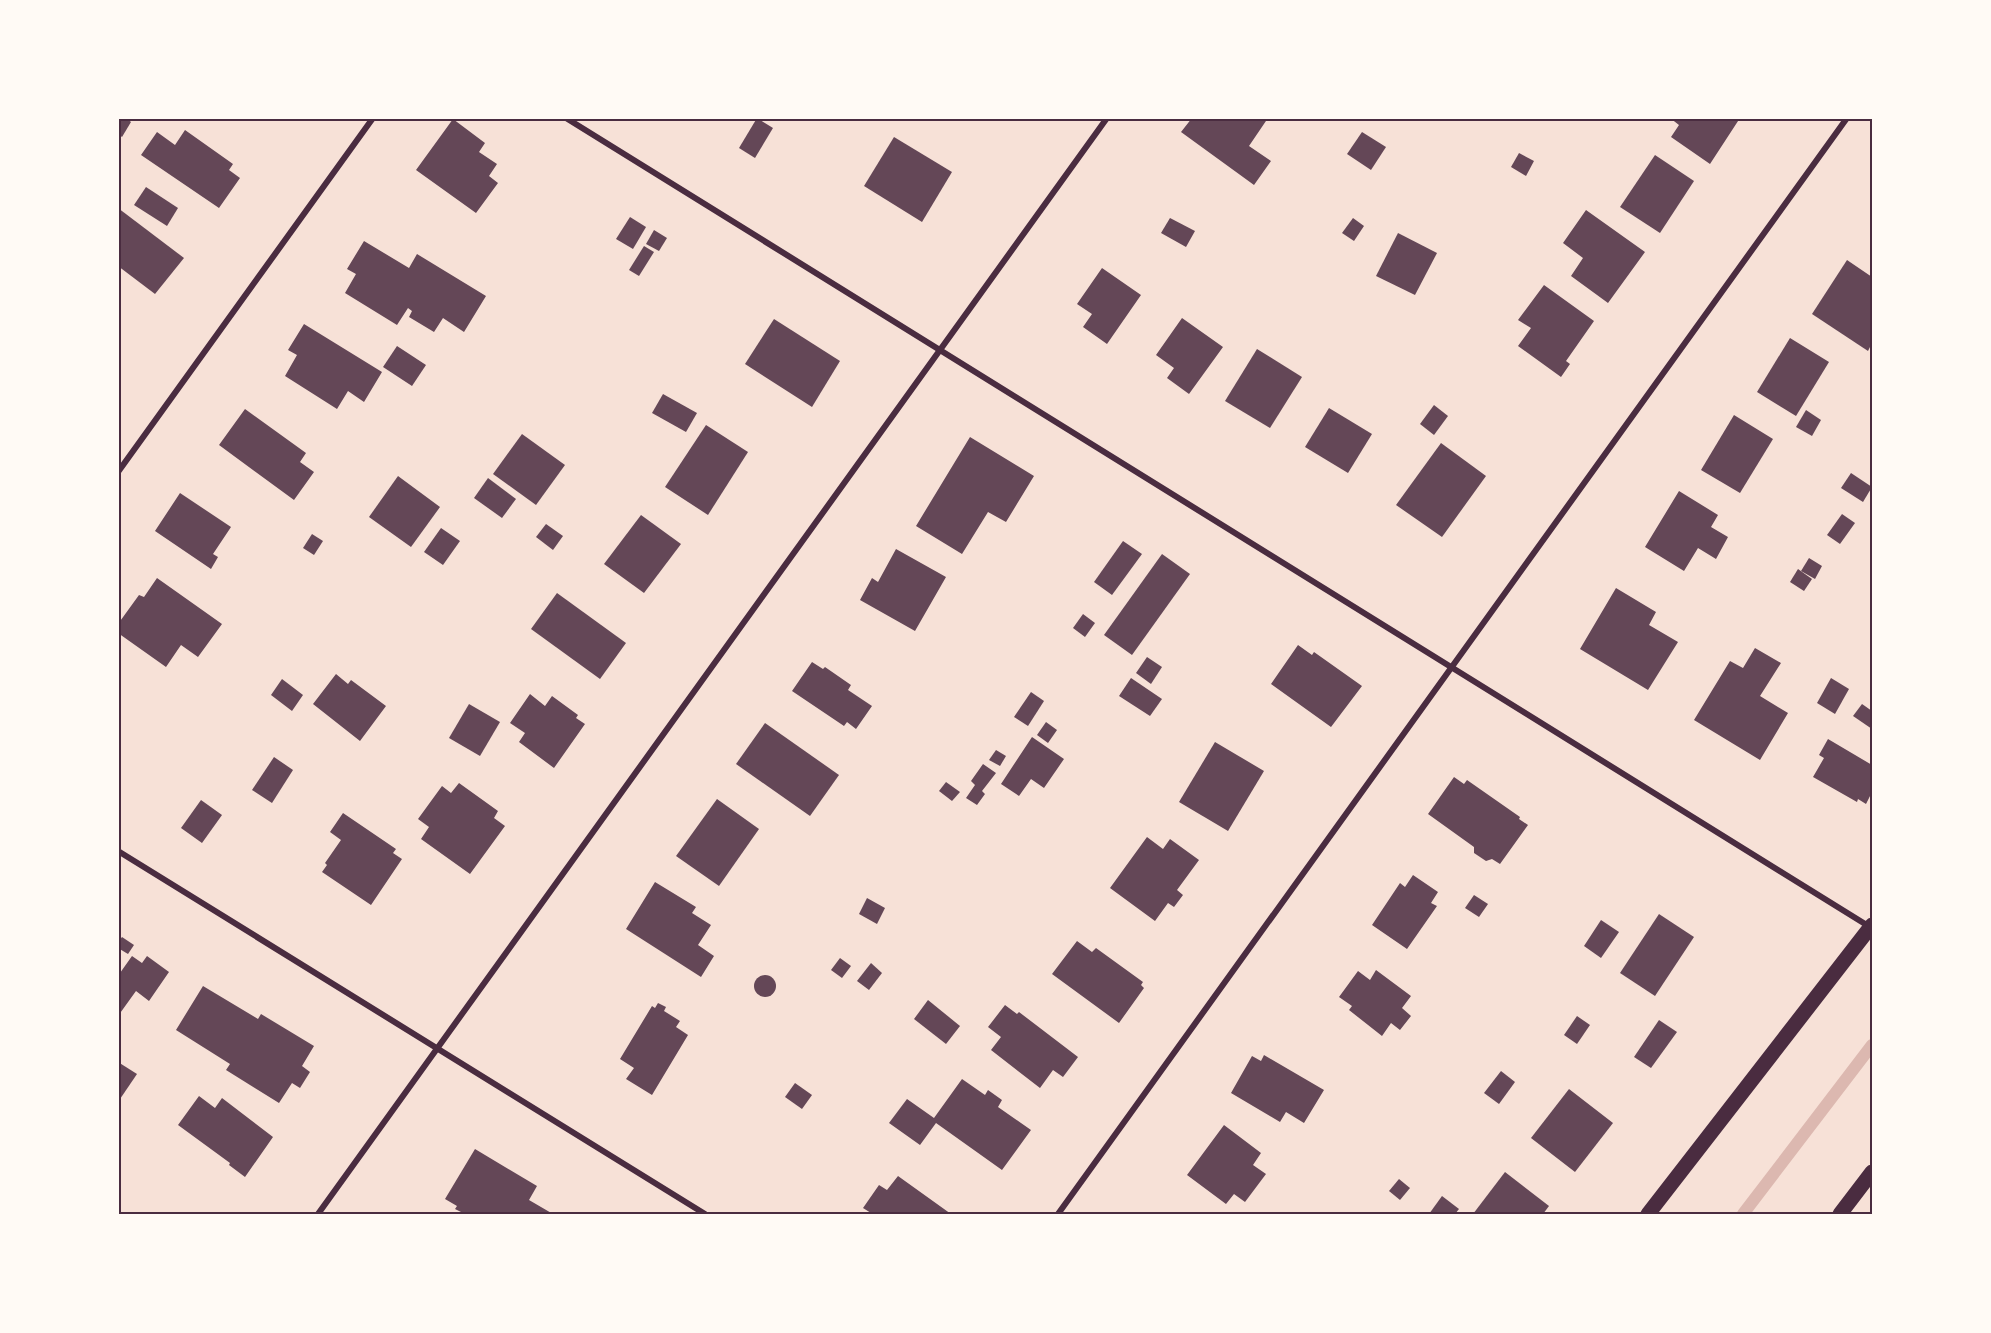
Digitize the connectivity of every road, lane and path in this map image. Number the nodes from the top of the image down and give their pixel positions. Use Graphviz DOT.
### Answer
graph roads {
  1 [pos="373,118"];
  2 [pos="566,118"];
  3 [pos="1107,118"];
  4 [pos="1847,118"];
  5 [pos="940,350"];
  6 [pos="118,472"];
  7 [pos="1453,667"];
  8 [pos="118,851"];
  9 [pos="1872,926"];
  10 [pos="437,1049"];
  11 [pos="1872,1172"];
  12 [pos="318,1215"];
  13 [pos="705,1215"];
  14 [pos="1058,1215"];
  15 [pos="1648,1215"];
  16 [pos="1840,1215"];
  1 -- 6 [label="street"];
  2 -- 5 [label="street"];
  3 -- 5 [label="street"];
  4 -- 7 [label="street"];
  5 -- 7 [label="street"];
  5 -- 10 [label="street"];
  7 -- 9 [label="street"];
  7 -- 14 [label="street"];
  8 -- 10 [label="street"];
  9 -- 15 [label="main road"];
  10 -- 12 [label="street"];
  10 -- 13 [label="street"];
  11 -- 16 [label="main road"];
}
